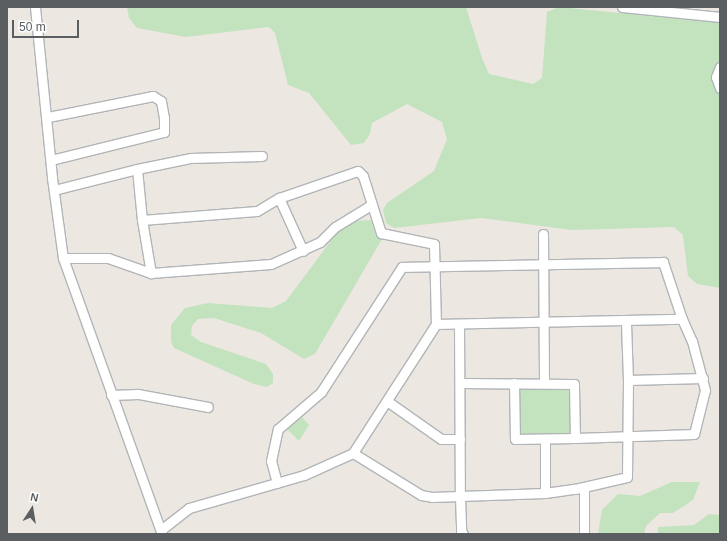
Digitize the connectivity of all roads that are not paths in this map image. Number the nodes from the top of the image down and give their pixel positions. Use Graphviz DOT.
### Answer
graph roads {
  1 [pos="35,7"];
  2 [pos="622,7"];
  3 [pos="720,17"];
  4 [pos="720,67"];
  5 [pos="720,88"];
  6 [pos="48,117"];
  7 [pos="262,156"];
  8 [pos="51,160"];
  9 [pos="137,169"];
  10 [pos="54,190"];
  11 [pos="279,198"];
  12 [pos="372,205"];
  13 [pos="142,220"];
  14 [pos="543,234"];
  15 [pos="303,251"];
  16 [pos="63,258"];
  17 [pos="544,266"];
  18 [pos="434,267"];
  19 [pos="151,273"];
  20 [pos="682,319"];
  21 [pos="626,322"];
  22 [pos="436,324"];
  23 [pos="459,324"];
  24 [pos="543,324"];
  25 [pos="703,378"];
  26 [pos="628,380"];
  27 [pos="460,383"];
  28 [pos="514,383"];
  29 [pos="544,383"];
  30 [pos="111,396"];
  31 [pos="387,401"];
  32 [pos="208,408"];
  33 [pos="628,437"];
  34 [pos="575,438"];
  35 [pos="460,439"];
  36 [pos="545,439"];
  37 [pos="353,453"];
  38 [pos="277,483"];
  39 [pos="584,487"];
  40 [pos="545,493"];
  41 [pos="460,497"];
  42 [pos="161,532"];
  43 [pos="463,534"];
  44 [pos="584,534"];
  1 -- 6 [label="street"];
  2 -- 3 [label="street"];
  4 -- 5 [label="street"];
  6 -- 8 [label="street"];
  6 -- 8 [label="street"];
  7 -- 9 [label="street"];
  8 -- 10 [label="street"];
  9 -- 10 [label="street"];
  9 -- 13 [label="street"];
  10 -- 16 [label="street"];
  11 -- 12 [label="street"];
  11 -- 13 [label="street"];
  11 -- 15 [label="street"];
  12 -- 15 [label="street"];
  12 -- 18 [label="street"];
  13 -- 19 [label="street"];
  14 -- 17 [label="street"];
  15 -- 19 [label="street"];
  16 -- 19 [label="street"];
  16 -- 30 [label="street"];
  17 -- 18 [label="street"];
  17 -- 20 [label="street"];
  17 -- 24 [label="street"];
  18 -- 22 [label="street"];
  18 -- 38 [label="street"];
  20 -- 21 [label="street"];
  20 -- 25 [label="street"];
  21 -- 24 [label="street"];
  21 -- 26 [label="street"];
  22 -- 23 [label="street"];
  22 -- 31 [label="street"];
  23 -- 24 [label="street"];
  23 -- 27 [label="street"];
  24 -- 29 [label="street"];
  25 -- 26 [label="street"];
  25 -- 33 [label="street"];
  26 -- 33 [label="street"];
  27 -- 28 [label="street"];
  27 -- 35 [label="street"];
  28 -- 29 [label="street"];
  28 -- 36 [label="street"];
  29 -- 34 [label="street"];
  30 -- 32 [label="street"];
  30 -- 42 [label="street"];
  31 -- 35 [label="street"];
  31 -- 37 [label="street"];
  33 -- 34 [label="street"];
  33 -- 39 [label="street"];
  34 -- 36 [label="street"];
  35 -- 41 [label="street"];
  36 -- 40 [label="street"];
  37 -- 38 [label="street"];
  37 -- 41 [label="street"];
  38 -- 42 [label="street"];
  39 -- 40 [label="street"];
  39 -- 44 [label="street"];
  40 -- 41 [label="street"];
  41 -- 43 [label="street"];
}
